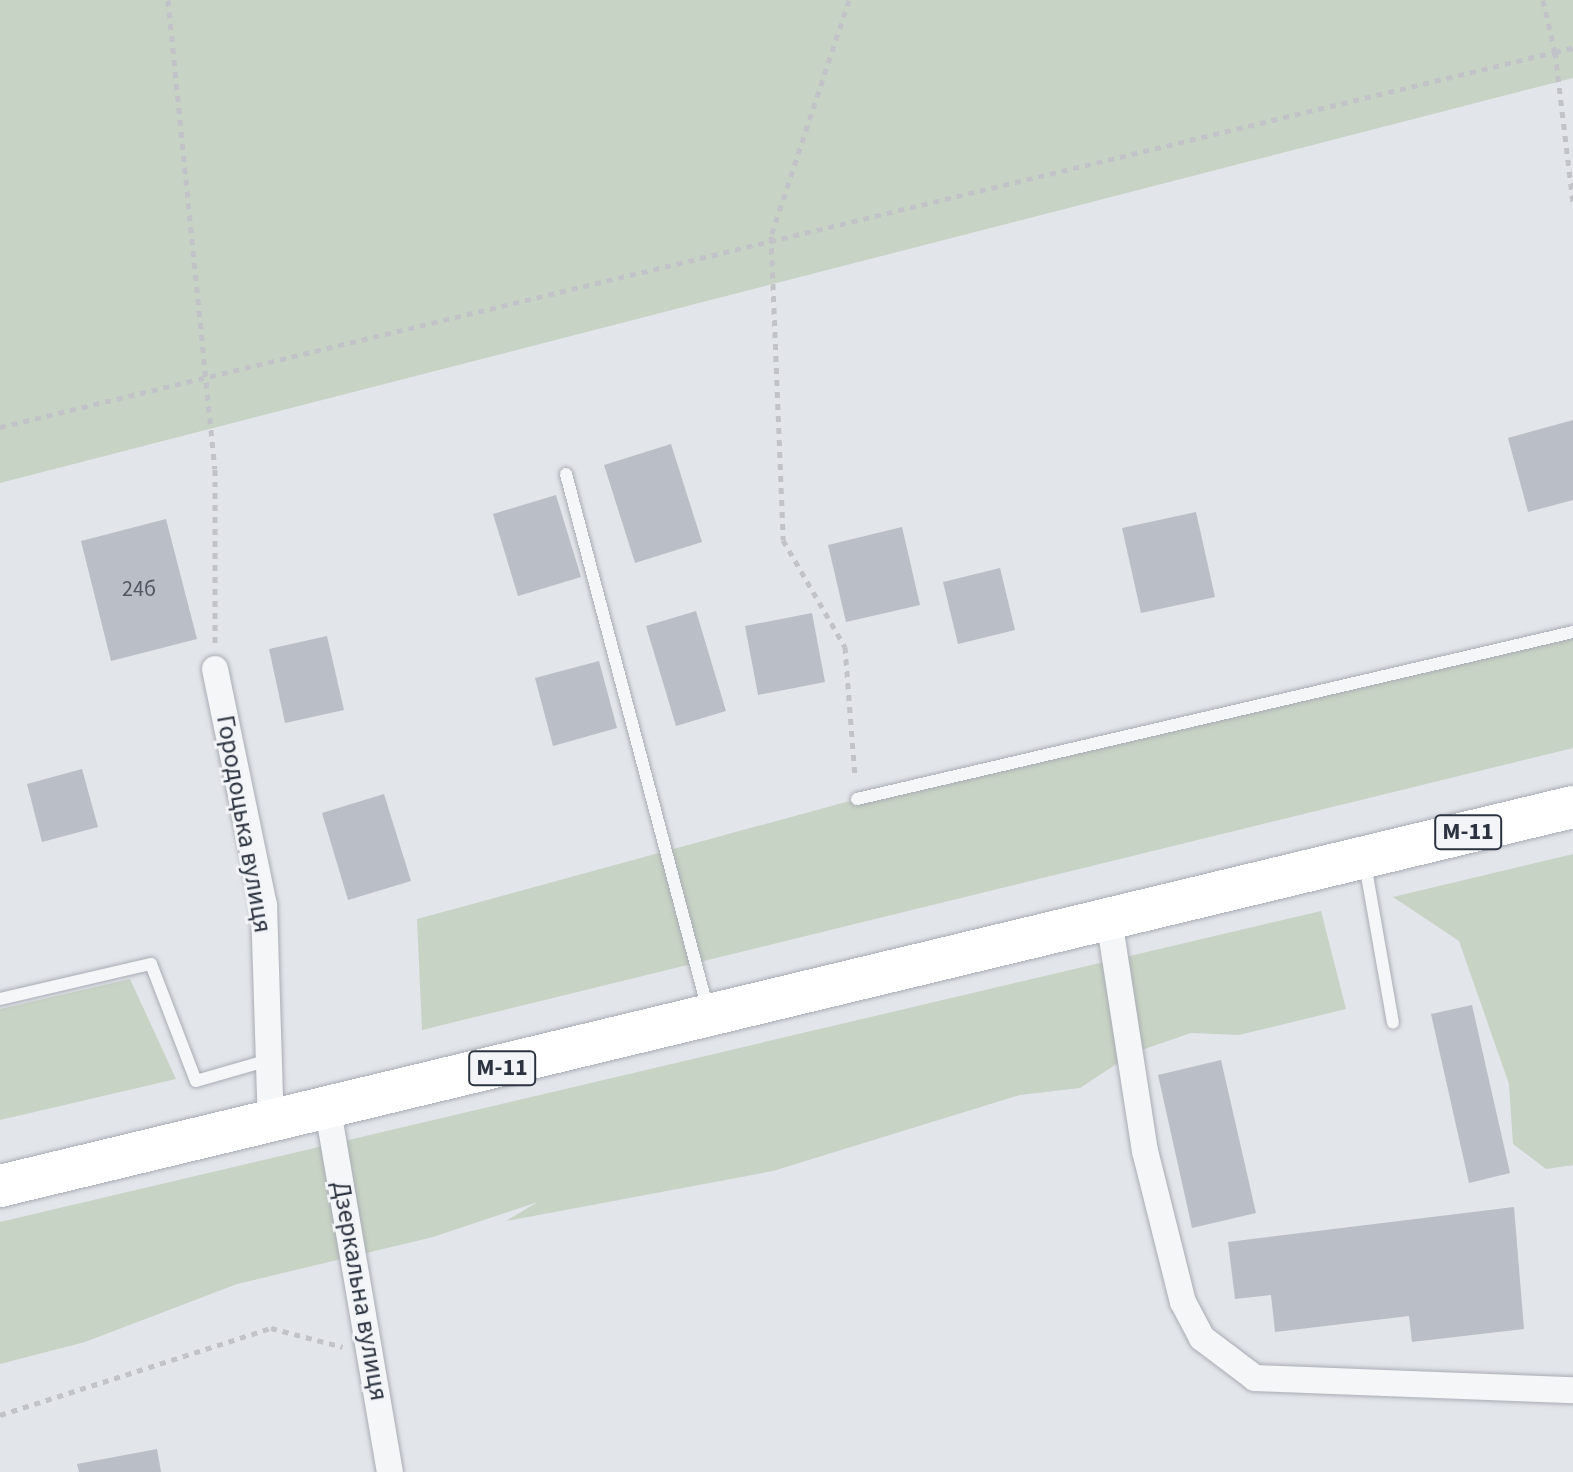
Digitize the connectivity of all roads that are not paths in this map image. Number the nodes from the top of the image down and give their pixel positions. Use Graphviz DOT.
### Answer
graph roads {
  1 [pos="566,474"];
  2 [pos="1573,632"];
  3 [pos="215,669"];
  4 [pos="857,799"];
  5 [pos="1573,807"];
  6 [pos="1364,857"];
  7 [pos="1109,919"];
  8 [pos="0,999"];
  9 [pos="710,1017"];
  10 [pos="1393,1023"];
  11 [pos="269,1060"];
  12 [pos="328,1110"];
  13 [pos="271,1123"];
  14 [pos="0,1186"];
  15 [pos="1573,1390"];
  16 [pos="390,1472"];
  1 -- 9 [label="lane"];
  2 -- 4 [label="lane"];
  3 -- 11 [label="street, Городоцька вулиця"];
  5 -- 6 [label="highway, М-11"];
  6 -- 7 [label="highway, М-11"];
  6 -- 10 [label="lane"];
  7 -- 9 [label="highway, М-11"];
  7 -- 15 [label="street"];
  8 -- 11 [label="lane"];
  9 -- 12 [label="highway, М-11"];
  11 -- 13 [label="street, Городоцька вулиця"];
  12 -- 13 [label="highway, М-11"];
  12 -- 16 [label="street, Дзеркальна вулиця"];
  13 -- 14 [label="highway, М-11"];
}
